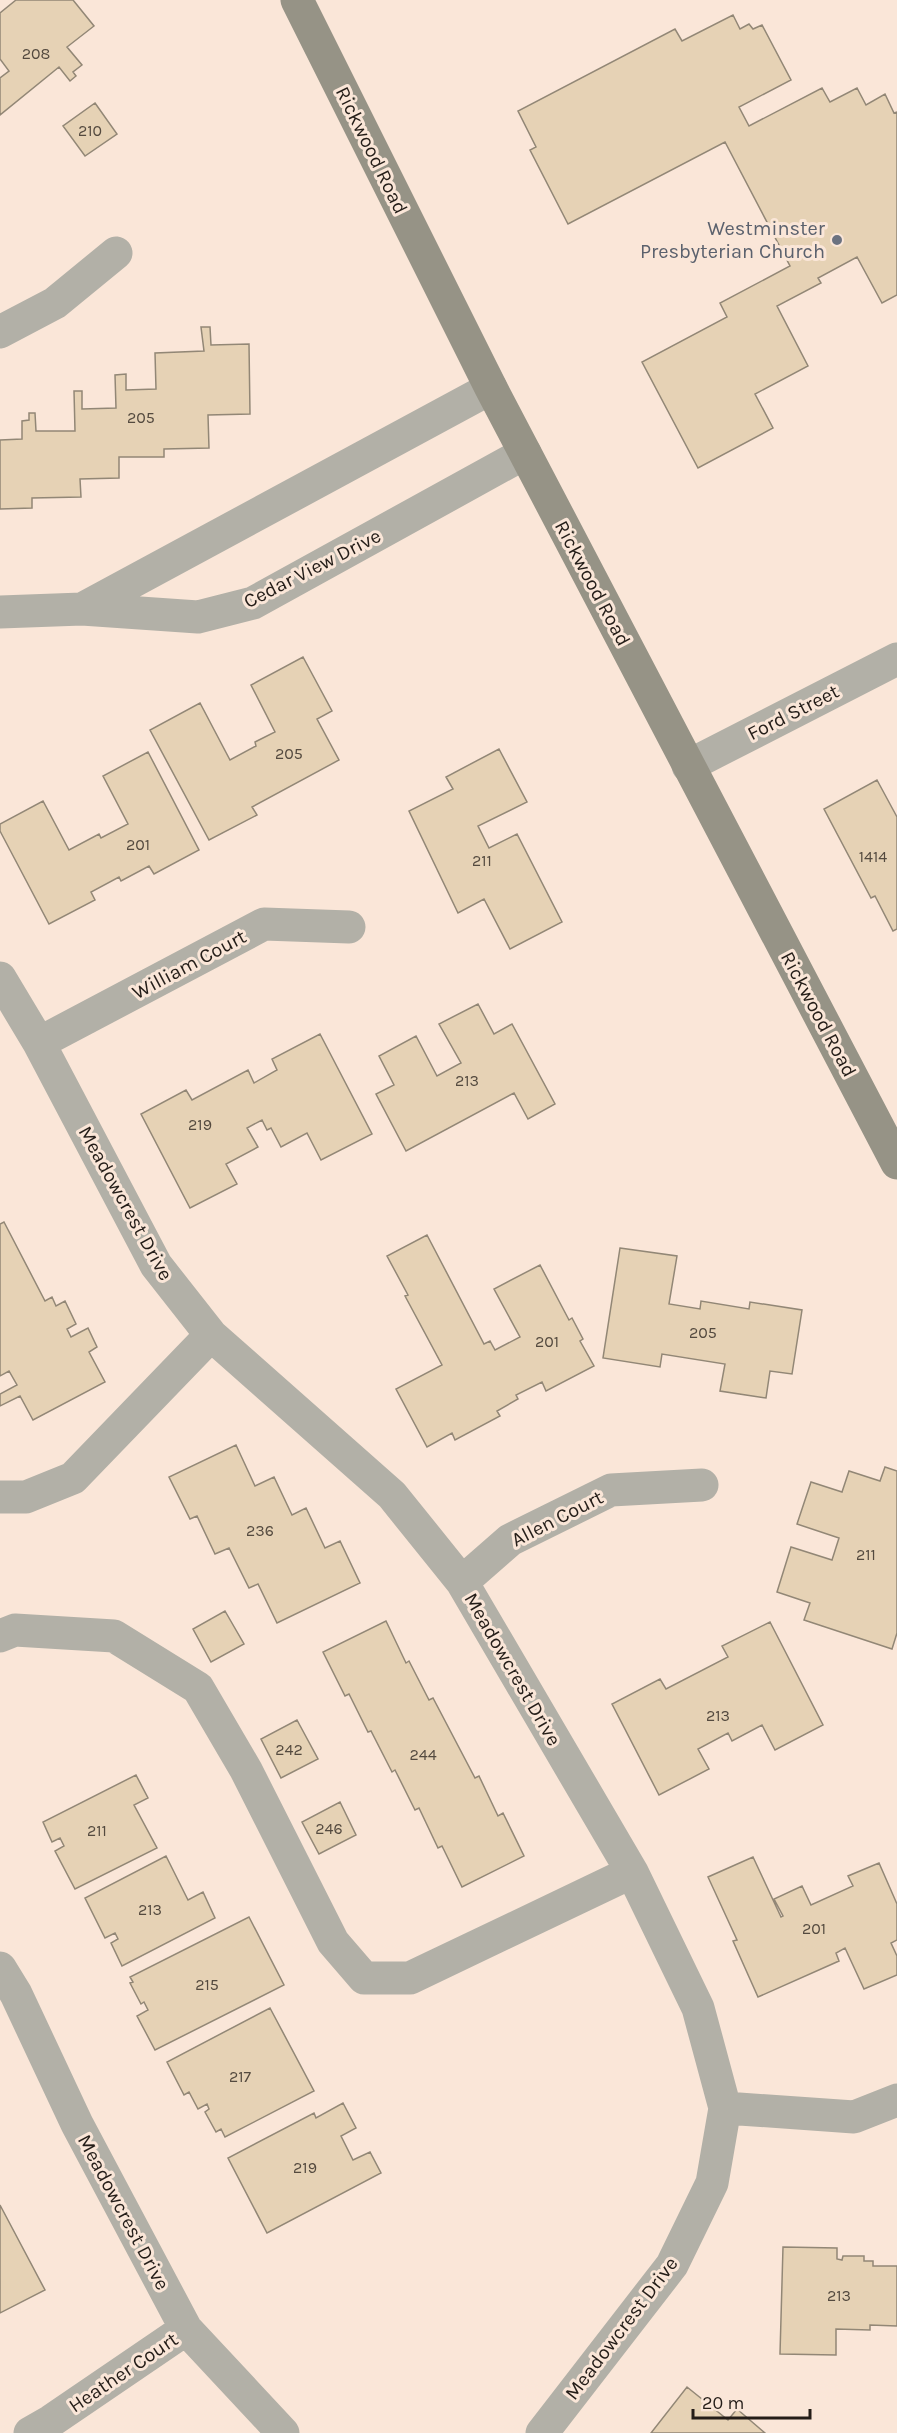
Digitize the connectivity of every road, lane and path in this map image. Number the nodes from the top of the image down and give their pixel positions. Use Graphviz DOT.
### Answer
graph roads {
  1 [pos="297,0"];
  2 [pos="116,253"];
  3 [pos="0,332"];
  4 [pos="490,388"];
  5 [pos="525,453"];
  6 [pos="82,609"];
  7 [pos="0,612"];
  8 [pos="897,659"];
  9 [pos="688,766"];
  10 [pos="349,927"];
  11 [pos="0,978"];
  12 [pos="39,1043"];
  13 [pos="897,1163"];
  14 [pos="211,1335"];
  15 [pos="702,1485"];
  16 [pos="0,1497"];
  17 [pos="462,1582"];
  18 [pos="0,1636"];
  19 [pos="632,1872"];
  20 [pos="0,1968"];
  21 [pos="897,2100"];
  22 [pos="725,2108"];
  23 [pos="186,2329"];
  24 [pos="30,2433"];
  25 [pos="283,2433"];
  26 [pos="542,2433"];
  1 -- 4 [label="main road, Rickwood Road"];
  2 -- 3 [label="street"];
  4 -- 5 [label="main road, Rickwood Road"];
  4 -- 6 [label="street, Cedar View Drive"];
  5 -- 6 [label="street, Cedar View Drive"];
  5 -- 9 [label="main road, Rickwood Road"];
  6 -- 7 [label="street, Cedar View Drive"];
  8 -- 9 [label="street, Ford Street"];
  9 -- 13 [label="main road, Rickwood Road"];
  10 -- 12 [label="street, William Court"];
  11 -- 12 [label="street, Meadowcrest Drive"];
  12 -- 14 [label="street, Meadowcrest Drive"];
  14 -- 16 [label="street"];
  14 -- 17 [label="street, Meadowcrest Drive"];
  15 -- 17 [label="street, Allen Court"];
  17 -- 19 [label="street, Meadowcrest Drive"];
  18 -- 19 [label="street"];
  19 -- 22 [label="street, Meadowcrest Drive"];
  20 -- 23 [label="street, Meadowcrest Drive"];
  21 -- 22 [label="street"];
  22 -- 26 [label="street, Meadowcrest Drive"];
  23 -- 24 [label="street, Heather Court"];
  23 -- 25 [label="street, Meadowcrest Drive"];
}
